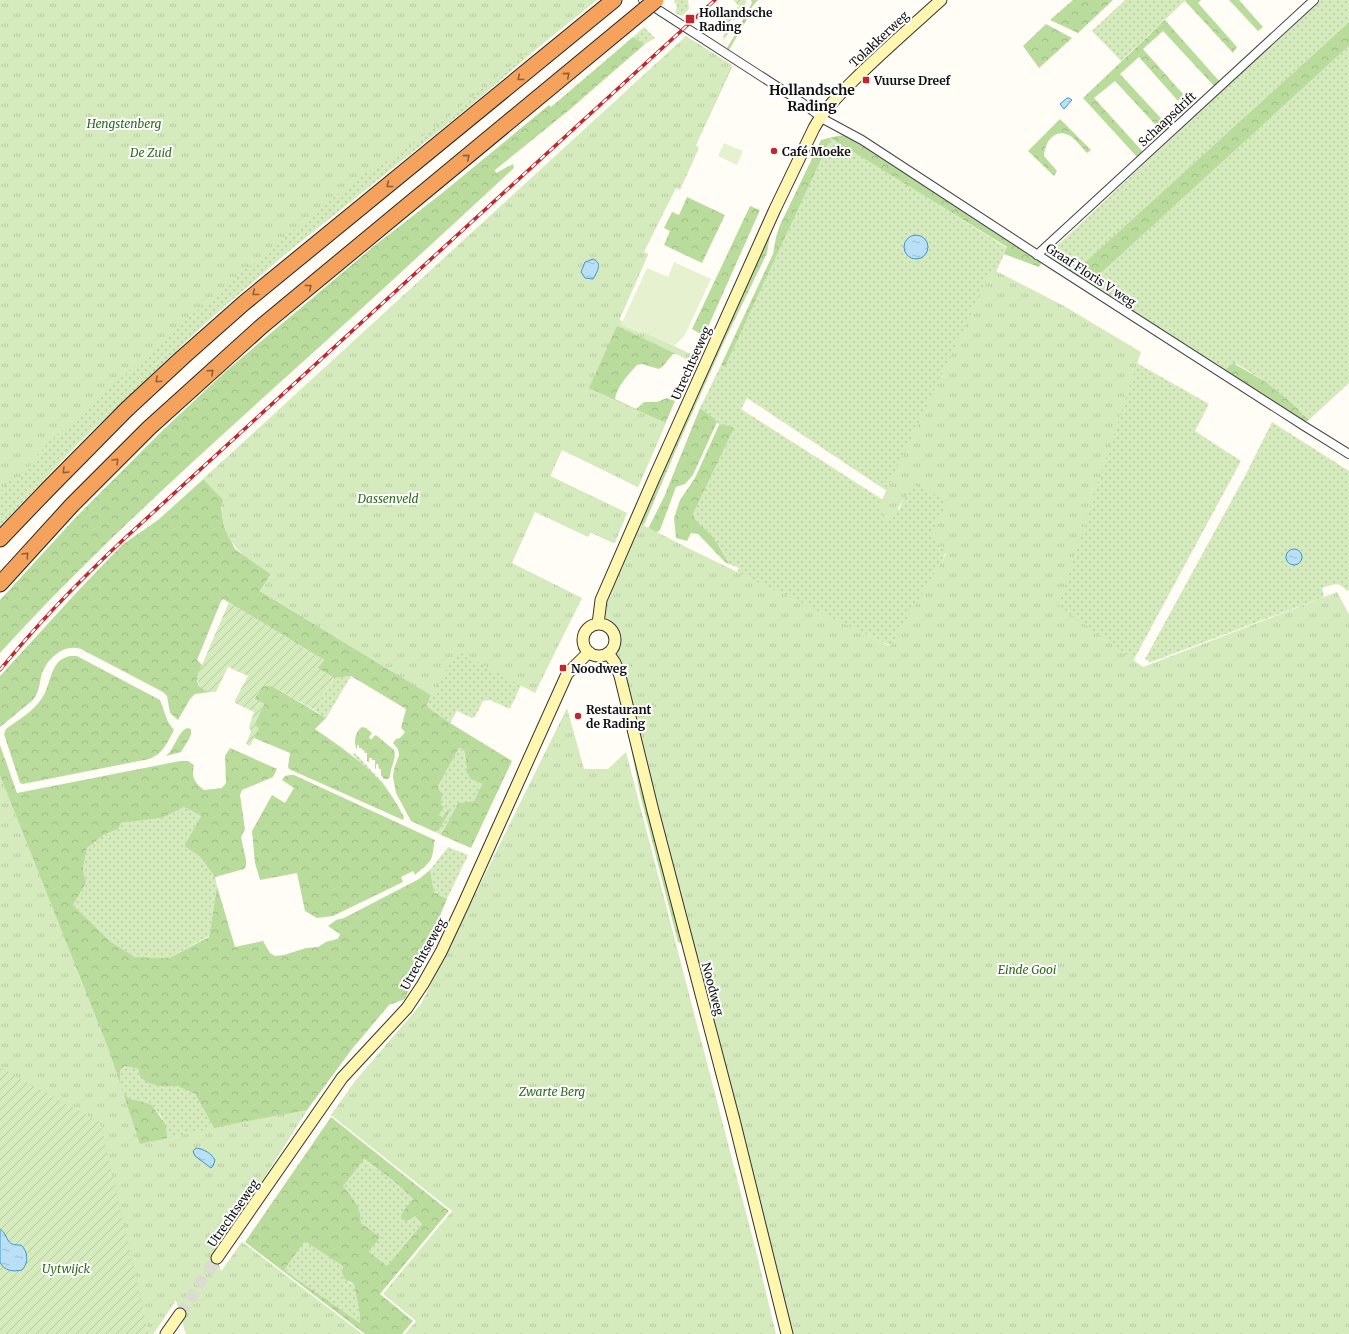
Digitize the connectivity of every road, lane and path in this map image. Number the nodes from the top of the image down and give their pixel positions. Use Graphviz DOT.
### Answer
graph roads {
  1 [pos="643,0"];
  2 [pos="656,0"];
  3 [pos="941,0"];
  4 [pos="1314,0"];
  5 [pos="609,4"];
  6 [pos="821,117"];
  7 [pos="1038,255"];
  8 [pos="1349,454"];
  9 [pos="0,539"];
  10 [pos="0,584"];
  11 [pos="598,624"];
  12 [pos="589,652"];
  13 [pos="608,652"];
  14 [pos="217,1258"];
  15 [pos="180,1314"];
  16 [pos="166,1334"];
  17 [pos="787,1334"];
  1 -- 6 [label="street, Graaf Floris V weg"];
  10 -- 2 [label="highway, one-way, bridge"];
  3 -- 6 [label="main road, Tolakkerweg"];
  4 -- 7 [label="street, Schaapsdrift"];
  5 -- 9 [label="highway, one-way"];
  6 -- 7 [label="street, Graaf Floris V weg"];
  6 -- 11 [label="main road, Utrechtseweg"];
  7 -- 8 [label="street, Graaf Floris V weg"];
  11 -- 12 [label="main road"];
  11 -- 13 [label="main road"];
  12 -- 13 [label="main road"];
  12 -- 14 [label="main road, Utrechtseweg"];
  13 -- 17 [label="main road, Noodweg"];
  15 -- 16 [label="main road"];
}
